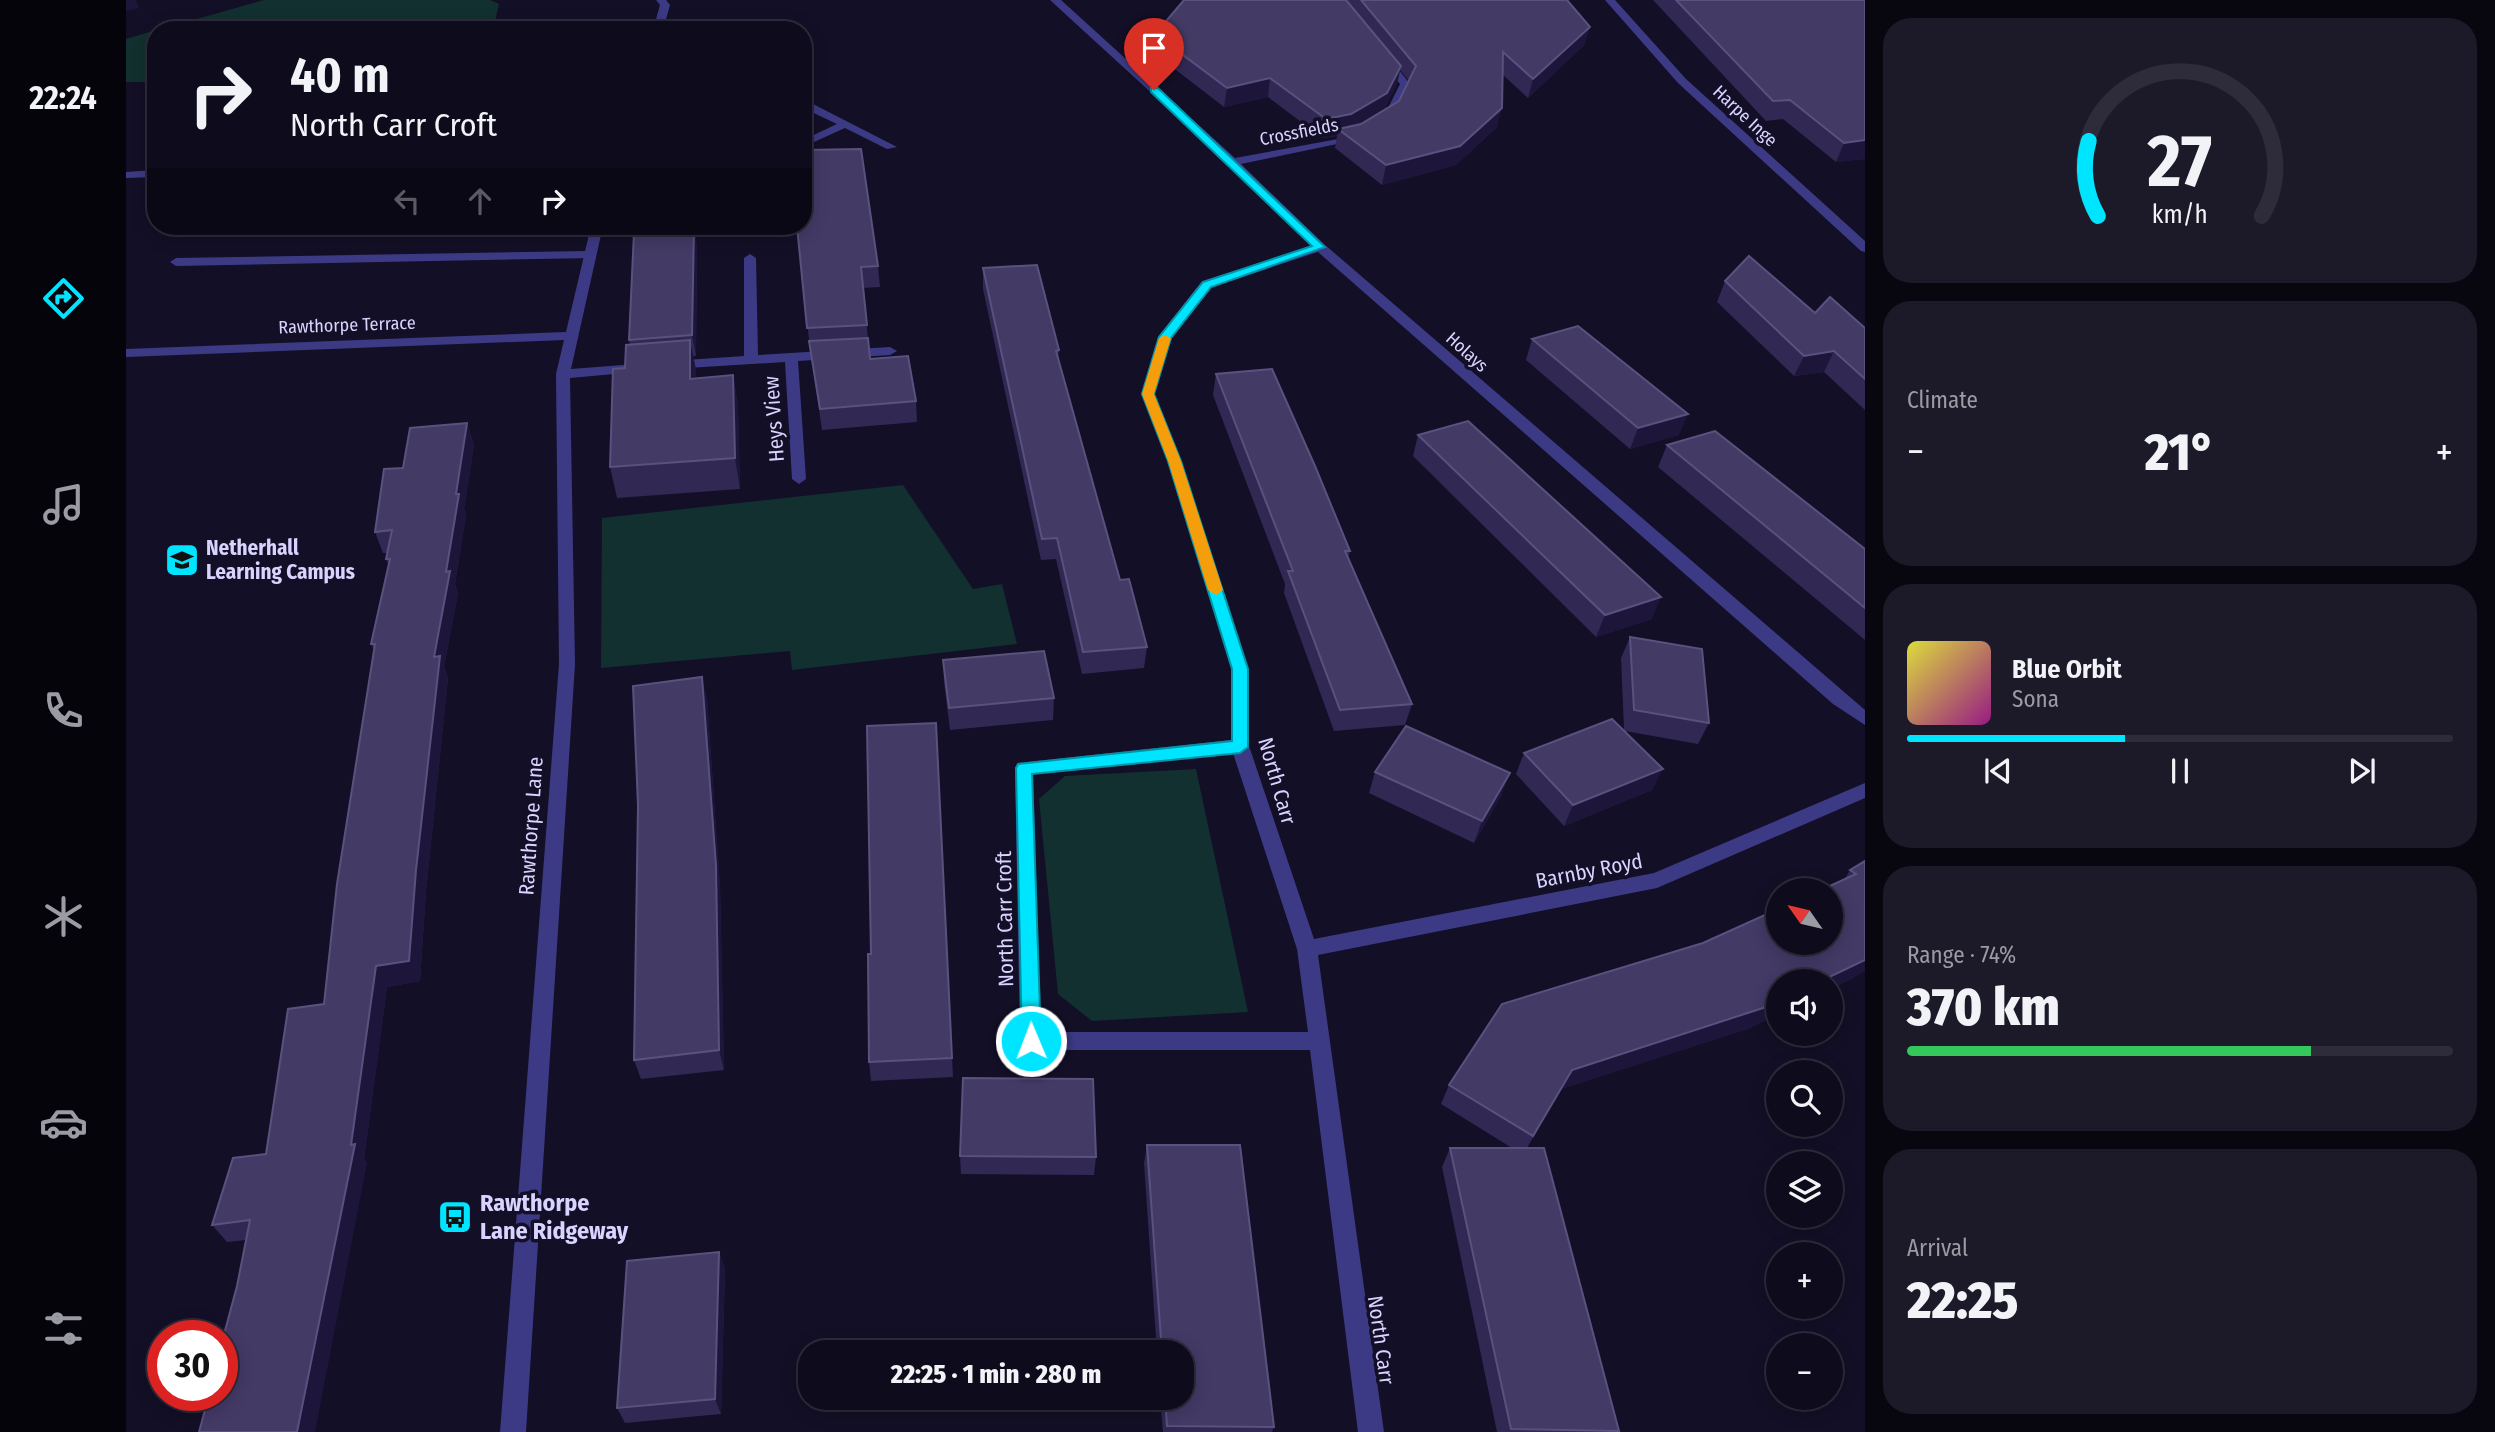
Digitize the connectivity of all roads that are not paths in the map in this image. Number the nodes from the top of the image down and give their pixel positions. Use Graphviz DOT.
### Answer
graph roads {
  1 [pos="661,0"];
  2 [pos="1055,0"];
  3 [pos="1610,0"];
  4 [pos="661,21"];
  5 [pos="1379,52"];
  6 [pos="812,107"];
  7 [pos="846,124"];
  8 [pos="812,140"];
  9 [pos="891,147"];
  10 [pos="1233,162"];
  11 [pos="147,174"];
  12 [pos="126,175"];
  13 [pos="594,235"];
  14 [pos="1320,247"];
  15 [pos="1865,248"];
  16 [pos="588,255"];
  17 [pos="750,258"];
  18 [pos="176,262"];
  19 [pos="570,336"];
  20 [pos="890,351"];
  21 [pos="126,353"];
  22 [pos="791,356"];
  23 [pos="751,358"];
  24 [pos="563,374"];
  25 [pos="799,479"];
  26 [pos="1865,719"];
  27 [pos="1240,747"];
  28 [pos="1865,790"];
  29 [pos="1307,949"];
  30 [pos="1317,1041"];
  31 [pos="513,1432"];
  32 [pos="1371,1432"];
  1 -- 4 [label="street"];
  2 -- 10 [label="street, Holays"];
  3 -- 15 [label="street, Harpe Inge"];
  5 -- 10 [label="street, Crossfields"];
  6 -- 7 [label="street"];
  7 -- 8 [label="street"];
  7 -- 9 [label="street"];
  10 -- 14 [label="street, Holays"];
  11 -- 12 [label="street"];
  13 -- 16 [label="street, Rawthorpe Lane"];
  14 -- 26 [label="street, Holays"];
  14 -- 27 [label="street, North Carr"];
  16 -- 18 [label="street"];
  16 -- 19 [label="street, Rawthorpe Lane"];
  17 -- 23 [label="street, Heys View"];
  19 -- 21 [label="street, Rawthorpe Terrace"];
  19 -- 24 [label="street, Rawthorpe Lane"];
  20 -- 22 [label="street, Heys View"];
  22 -- 23 [label="street, Heys View"];
  22 -- 25 [label="street, Heys View"];
  23 -- 24 [label="street, Heys View"];
  24 -- 31 [label="street, Rawthorpe Lane"];
  27 -- 29 [label="street, North Carr"];
  27 -- 30 [label="street, North Carr Croft"];
  28 -- 29 [label="street, Barnby Royd"];
  29 -- 30 [label="street, North Carr"];
  30 -- 32 [label="street, North Carr"];
}
